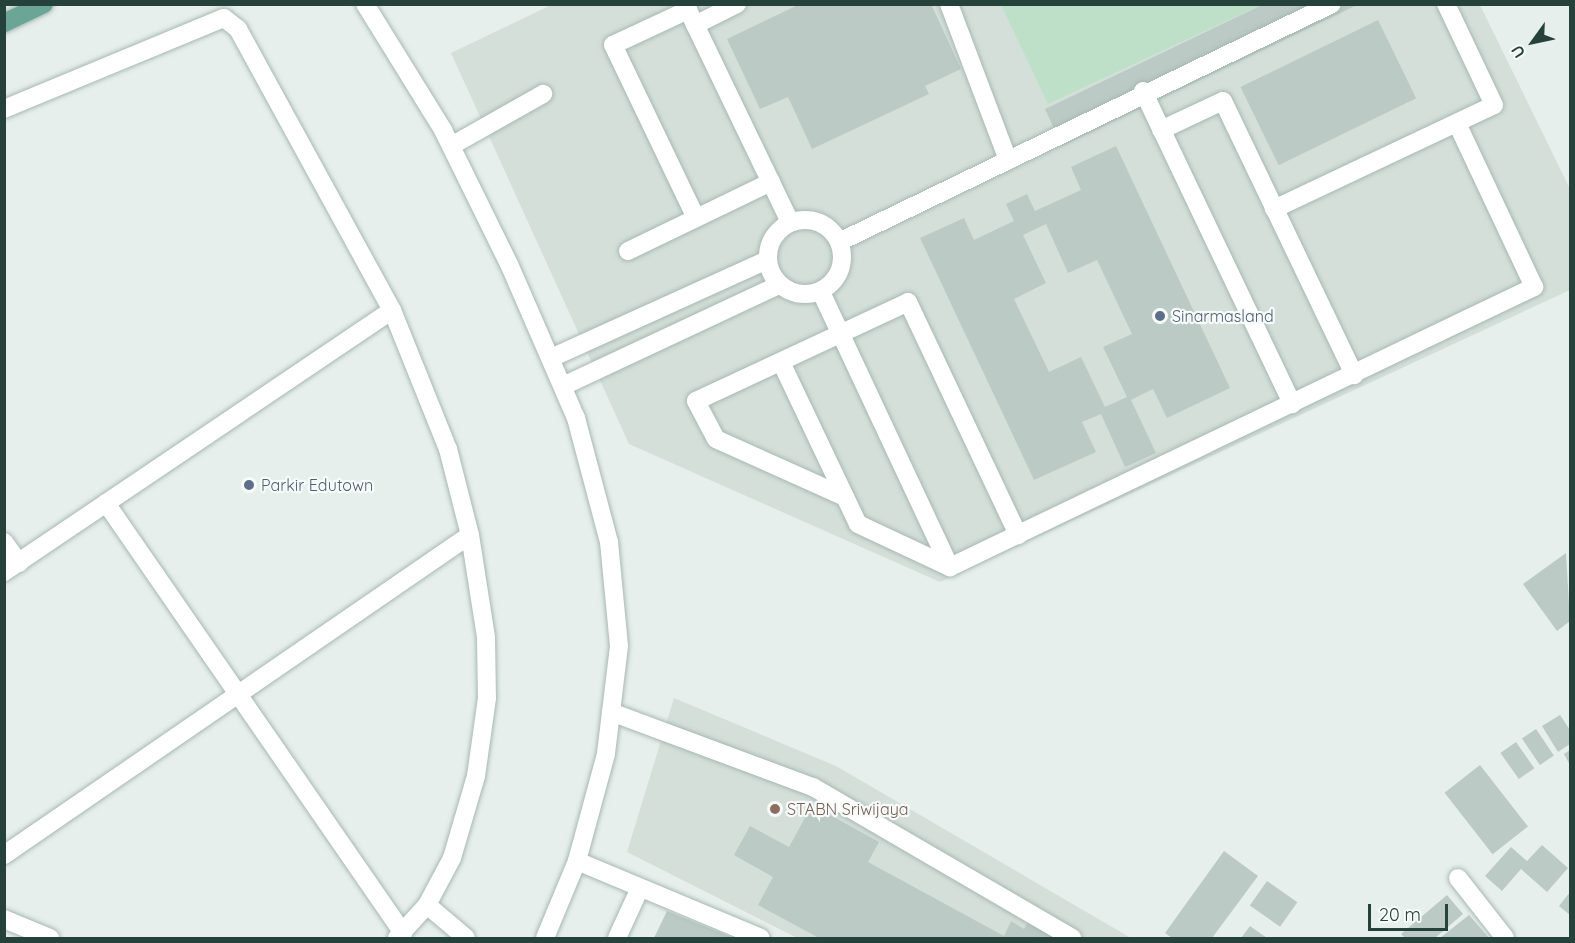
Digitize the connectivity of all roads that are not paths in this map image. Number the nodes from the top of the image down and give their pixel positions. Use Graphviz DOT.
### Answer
graph roads {
  1 [pos="44,4"];
  2 [pos="365,4"];
  3 [pos="737,4"];
  4 [pos="949,4"];
  5 [pos="1332,4"];
  6 [pos="1446,4"];
  7 [pos="4,22"];
  8 [pos="695,25"];
  9 [pos="1143,91"];
  10 [pos="543,94"];
  11 [pos="4,110"];
  12 [pos="1457,123"];
  13 [pos="1161,130"];
  14 [pos="451,146"];
  15 [pos="1008,160"];
  16 [pos="771,183"];
  17 [pos="1274,209"];
  18 [pos="696,218"];
  19 [pos="790,222"];
  20 [pos="839,242"];
  21 [pos="628,251"];
  22 [pos="767,260"];
  23 [pos="779,285"];
  24 [pos="821,292"];
  25 [pos="392,310"];
  26 [pos="841,334"];
  27 [pos="551,358"];
  28 [pos="781,362"];
  29 [pos="1354,375"];
  30 [pos="563,386"];
  31 [pos="1292,404"];
  32 [pos="845,497"];
  33 [pos="106,503"];
  34 [pos="470,535"];
  35 [pos="1018,535"];
  36 [pos="4,542"];
  37 [pos="951,567"];
  38 [pos="12,568"];
  39 [pos="238,694"];
  40 [pos="611,712"];
  41 [pos="4,855"];
  42 [pos="576,861"];
  43 [pos="1458,878"];
  44 [pos="640,888"];
  45 [pos="427,905"];
  46 [pos="4,919"];
  47 [pos="400,936"];
  48 [pos="50,939"];
  49 [pos="465,939"];
  50 [pos="545,939"];
  51 [pos="617,939"];
  52 [pos="760,939"];
  53 [pos="1072,939"];
  54 [pos="1505,939"];
  1 -- 7 [label="main road"];
  2 -- 14 [label="street"];
  3 -- 8 [label="street"];
  4 -- 15 [label="street"];
  5 -- 9 [label="street"];
  6 -- 12 [label="street"];
  8 -- 16 [label="street"];
  8 -- 18 [label="street"];
  9 -- 13 [label="street"];
  9 -- 15 [label="street"];
  10 -- 14 [label="street"];
  11 -- 25 [label="street"];
  12 -- 17 [label="street"];
  12 -- 29 [label="street"];
  13 -- 17 [label="street"];
  13 -- 31 [label="street"];
  14 -- 27 [label="street"];
  15 -- 20 [label="street"];
  16 -- 18 [label="street"];
  16 -- 19 [label="street"];
  17 -- 29 [label="street"];
  18 -- 21 [label="street"];
  19 -- 20 [label="street"];
  19 -- 22 [label="street"];
  20 -- 24 [label="street"];
  22 -- 23 [label="street"];
  22 -- 27 [label="street"];
  23 -- 24 [label="street"];
  23 -- 30 [label="street"];
  24 -- 26 [label="street"];
  25 -- 33 [label="street"];
  25 -- 34 [label="street"];
  26 -- 28 [label="street"];
  26 -- 35 [label="street"];
  26 -- 37 [label="street"];
  27 -- 30 [label="street"];
  28 -- 32 [label="street"];
  28 -- 32 [label="street"];
  29 -- 31 [label="street"];
  30 -- 40 [label="street"];
  31 -- 35 [label="street"];
  32 -- 37 [label="street"];
  33 -- 38 [label="street"];
  33 -- 39 [label="street"];
  34 -- 39 [label="street"];
  34 -- 45 [label="street"];
  35 -- 37 [label="street"];
  36 -- 38 [label="street"];
  39 -- 41 [label="street"];
  39 -- 47 [label="street"];
  40 -- 42 [label="street"];
  40 -- 53 [label="street"];
  42 -- 44 [label="street"];
  42 -- 50 [label="street"];
  43 -- 54 [label="street"];
  44 -- 51 [label="street"];
  44 -- 52 [label="street"];
  45 -- 47 [label="street"];
  45 -- 49 [label="street"];
  46 -- 48 [label="street"];
}
